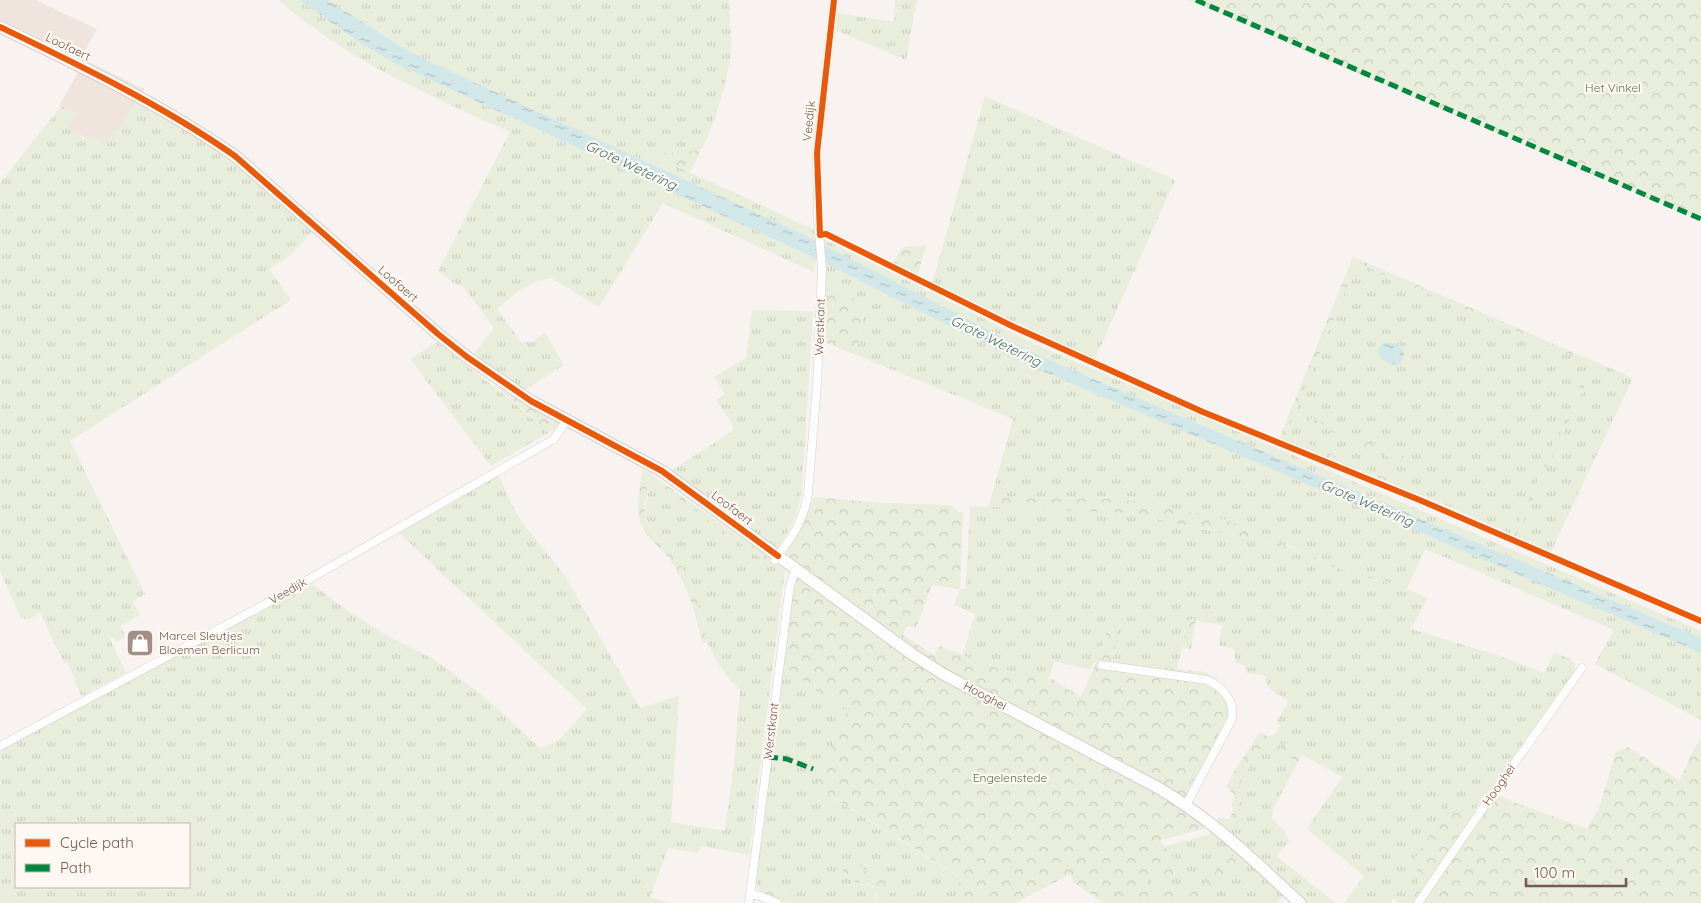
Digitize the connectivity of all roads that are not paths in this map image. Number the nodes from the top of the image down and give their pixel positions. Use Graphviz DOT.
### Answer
graph roads {
  1 [pos="834,0"];
  2 [pos="0,27"];
  3 [pos="822,269"];
  4 [pos="566,421"];
  5 [pos="777,558"];
  6 [pos="796,569"];
  7 [pos="1102,665"];
  8 [pos="1582,668"];
  9 [pos="0,746"];
  10 [pos="1186,805"];
  11 [pos="750,894"];
  12 [pos="749,903"];
  13 [pos="777,903"];
  14 [pos="1300,903"];
  15 [pos="1418,903"];
  1 -- 3 [label="street, Veedijk"];
  2 -- 4 [label="street, Loofaert"];
  3 -- 5 [label="street, Werstkant"];
  4 -- 5 [label="street, Loofaert"];
  4 -- 9 [label="street, Veedijk"];
  5 -- 6 [label="street, Loofaert"];
  6 -- 10 [label="street, Hooghei"];
  6 -- 11 [label="street, Werstkant"];
  7 -- 10 [label="street"];
  8 -- 15 [label="street, Hooghei"];
  10 -- 14 [label="street, Hooghei"];
  11 -- 12 [label="street, Werstkant"];
  11 -- 13 [label="street"];
}
